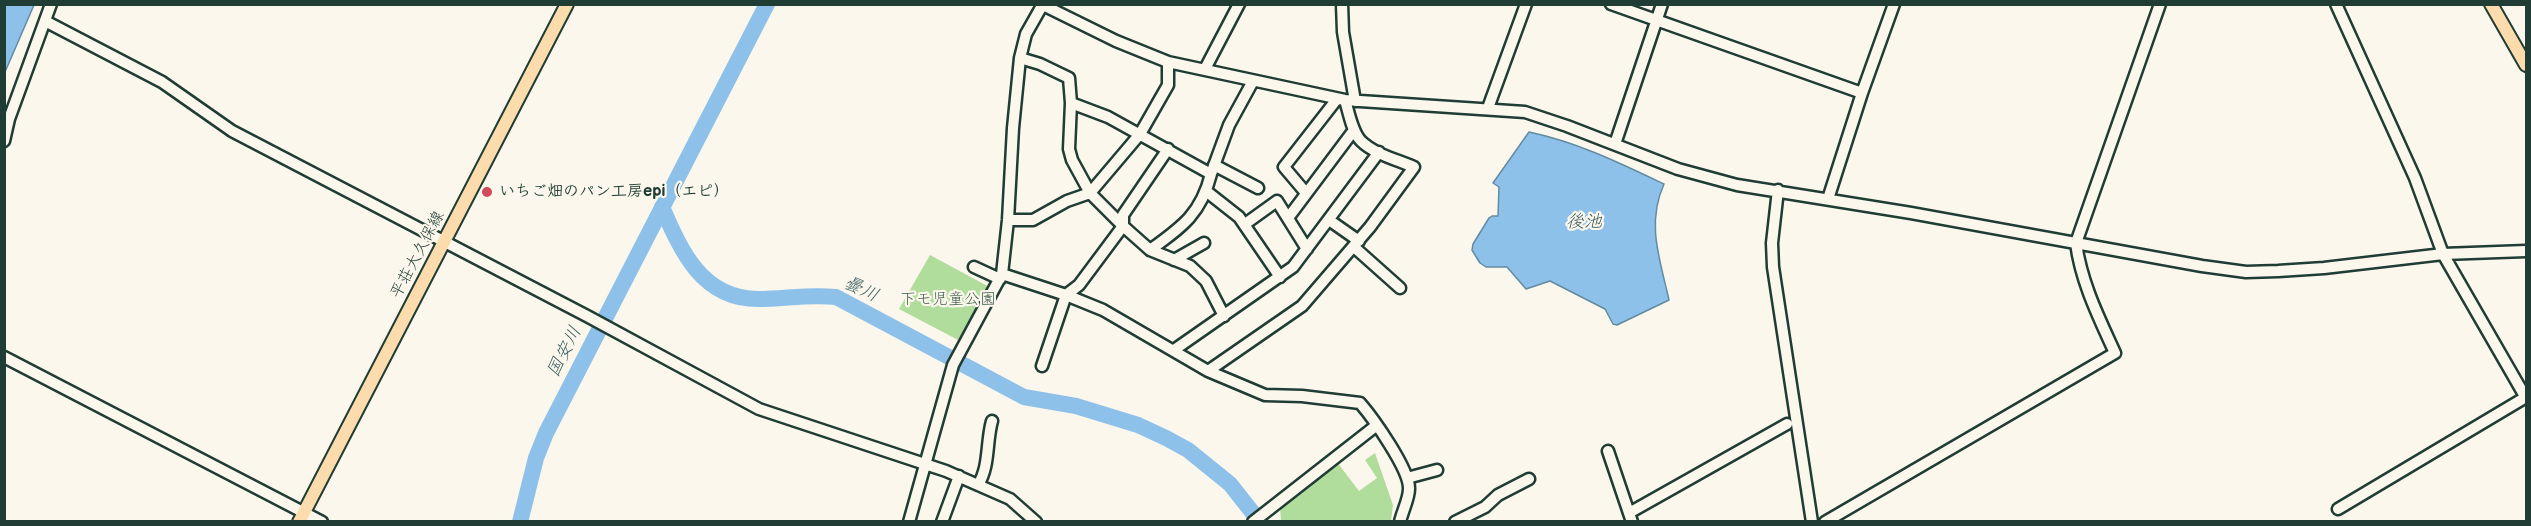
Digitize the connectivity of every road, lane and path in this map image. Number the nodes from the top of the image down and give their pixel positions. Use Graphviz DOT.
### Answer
graph roads {
  1 [pos="51,4"];
  2 [pos="567,4"];
  3 [pos="1239,4"];
  4 [pos="1342,4"];
  5 [pos="1526,4"];
  6 [pos="1611,4"];
  7 [pos="1662,4"];
  8 [pos="1894,4"];
  9 [pos="2160,4"];
  10 [pos="2336,4"];
  11 [pos="2491,4"];
  12 [pos="1043,5"];
  13 [pos="45,21"];
  14 [pos="1657,21"];
  15 [pos="1020,58"];
  16 [pos="1168,62"];
  17 [pos="2526,65"];
  18 [pos="1204,69"];
  19 [pos="1254,81"];
  20 [pos="1862,93"];
  21 [pos="1346,100"];
  22 [pos="1071,103"];
  23 [pos="1488,108"];
  24 [pos="1354,130"];
  25 [pos="1140,134"];
  26 [pos="4,141"];
  27 [pos="1615,144"];
  28 [pos="1168,149"];
  29 [pos="1379,152"];
  30 [pos="1213,169"];
  31 [pos="1258,188"];
  32 [pos="1778,190"];
  33 [pos="1206,191"];
  34 [pos="1090,193"];
  35 [pos="1306,193"];
  36 [pos="1828,199"];
  37 [pos="1288,218"];
  38 [pos="1329,219"];
  39 [pos="1008,220"];
  40 [pos="1245,224"];
  41 [pos="1123,226"];
  42 [pos="444,242"];
  43 [pos="1204,243"];
  44 [pos="2076,243"];
  45 [pos="1356,244"];
  46 [pos="1307,249"];
  47 [pos="1150,250"];
  48 [pos="2526,251"];
  49 [pos="2443,254"];
  50 [pos="1174,260"];
  51 [pos="974,267"];
  52 [pos="1001,277"];
  53 [pos="1280,277"];
  54 [pos="1400,288"];
  55 [pos="1066,295"];
  56 [pos="1224,316"];
  57 [pos="1174,350"];
  58 [pos="4,357"];
  59 [pos="1042,366"];
  60 [pos="1208,371"];
  61 [pos="2526,398"];
  62 [pos="992,421"];
  63 [pos="1787,424"];
  64 [pos="1377,425"];
  65 [pos="1608,451"];
  66 [pos="927,465"];
  67 [pos="1437,470"];
  68 [pos="959,476"];
  69 [pos="1407,477"];
  70 [pos="1529,478"];
  71 [pos="978,485"];
  72 [pos="2338,509"];
  73 [pos="301,517"];
  74 [pos="1630,517"];
  75 [pos="322,522"];
  76 [pos="909,522"];
  77 [pos="942,522"];
  78 [pos="1036,522"];
  79 [pos="1253,522"];
  80 [pos="1400,522"];
  81 [pos="1455,522"];
  82 [pos="1812,522"];
  83 [pos="1825,522"];
  1 -- 13 [label="street"];
  2 -- 42 [label="main road, 平荘大久保線"];
  3 -- 18 [label="street"];
  4 -- 21 [label="street"];
  5 -- 23 [label="street"];
  6 -- 14 [label="street"];
  7 -- 14 [label="street"];
  8 -- 20 [label="street"];
  9 -- 44 [label="street"];
  10 -- 49 [label="street"];
  11 -- 17 [label="main road"];
  12 -- 15 [label="street"];
  12 -- 16 [label="street"];
  13 -- 26 [label="street"];
  13 -- 42 [label="street"];
  14 -- 20 [label="street"];
  14 -- 27 [label="street"];
  15 -- 22 [label="street"];
  15 -- 39 [label="street"];
  16 -- 18 [label="street"];
  16 -- 25 [label="street"];
  18 -- 19 [label="street"];
  19 -- 21 [label="street"];
  19 -- 30 [label="street"];
  20 -- 36 [label="street"];
  21 -- 23 [label="street"];
  21 -- 24 [label="street"];
  21 -- 35 [label="street"];
  22 -- 25 [label="street"];
  22 -- 34 [label="street"];
  23 -- 27 [label="street"];
  24 -- 29 [label="street"];
  24 -- 35 [label="street"];
  25 -- 28 [label="street"];
  25 -- 34 [label="street"];
  27 -- 32 [label="street"];
  28 -- 30 [label="street"];
  28 -- 41 [label="street"];
  29 -- 38 [label="street"];
  29 -- 45 [label="street"];
  30 -- 31 [label="street"];
  30 -- 33 [label="street"];
  32 -- 36 [label="street"];
  32 -- 82 [label="street"];
  33 -- 40 [label="street"];
  33 -- 47 [label="street"];
  34 -- 39 [label="street"];
  34 -- 41 [label="street"];
  35 -- 37 [label="street"];
  36 -- 44 [label="street"];
  37 -- 40 [label="street"];
  37 -- 46 [label="street"];
  38 -- 45 [label="street"];
  38 -- 46 [label="street"];
  39 -- 52 [label="street"];
  40 -- 53 [label="street"];
  41 -- 47 [label="street"];
  41 -- 55 [label="street"];
  42 -- 66 [label="street"];
  42 -- 73 [label="main road, 平荘大久保線"];
  43 -- 50 [label="street"];
  44 -- 49 [label="street"];
  44 -- 83 [label="street"];
  45 -- 54 [label="street"];
  45 -- 60 [label="street"];
  46 -- 53 [label="street"];
  47 -- 50 [label="street"];
  48 -- 49 [label="street"];
  49 -- 61 [label="street"];
  50 -- 56 [label="street"];
  51 -- 52 [label="street"];
  52 -- 55 [label="street"];
  52 -- 66 [label="street"];
  53 -- 56 [label="street"];
  55 -- 57 [label="street"];
  55 -- 59 [label="street"];
  56 -- 57 [label="street"];
  57 -- 60 [label="street"];
  58 -- 73 [label="street"];
  60 -- 64 [label="street"];
  61 -- 72 [label="street"];
  62 -- 71 [label="street"];
  63 -- 74 [label="street"];
  64 -- 69 [label="street"];
  64 -- 79 [label="street"];
  65 -- 74 [label="street"];
  66 -- 68 [label="street"];
  66 -- 76 [label="street"];
  67 -- 69 [label="street"];
  68 -- 71 [label="street"];
  68 -- 77 [label="street"];
  69 -- 80 [label="street"];
  70 -- 81 [label="street"];
  71 -- 78 [label="street"];
  73 -- 75 [label="street"];
}
